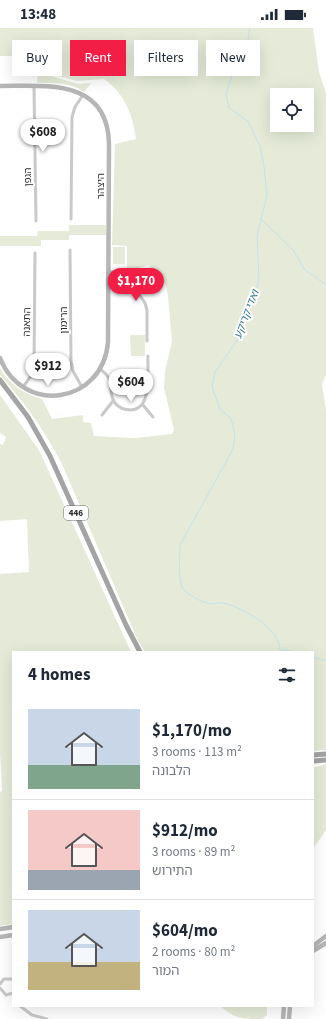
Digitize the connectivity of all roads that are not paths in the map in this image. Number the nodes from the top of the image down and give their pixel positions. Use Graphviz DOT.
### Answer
graph roads {
  1 [pos="0,86"];
  2 [pos="34,86"];
  3 [pos="83,95"];
  4 [pos="71,219"];
  5 [pos="36,220"];
  6 [pos="70,250"];
  7 [pos="35,253"];
  8 [pos="108,272"];
  9 [pos="147,341"];
  10 [pos="148,356"];
  11 [pos="0,358"];
  12 [pos="101,370"];
  13 [pos="0,380"];
  14 [pos="0,386"];
  15 [pos="23,387"];
  16 [pos="82,387"];
  17 [pos="113,401"];
  18 [pos="143,404"];
  19 [pos="102,415"];
  20 [pos="153,417"];
  21 [pos="136,651"];
  22 [pos="140,651"];
  23 [pos="326,754"];
  24 [pos="314,755"];
  25 [pos="326,760"];
  26 [pos="315,762"];
  27 [pos="12,927"];
  28 [pos="0,929"];
  29 [pos="12,935"];
  30 [pos="326,936"];
  31 [pos="0,937"];
  32 [pos="326,943"];
  33 [pos="314,945"];
  34 [pos="314,950"];
  35 [pos="12,979"];
  36 [pos="0,984"];
  37 [pos="0,989"];
  38 [pos="12,994"];
  39 [pos="21,1007"];
  40 [pos="284,1007"];
  41 [pos="290,1007"];
  42 [pos="47,1019"];
  43 [pos="283,1019"];
  44 [pos="289,1019"];
  1 -- 2 [label="street, היצהר"];
  2 -- 3 [label="street, היצהר"];
  2 -- 5 [label="street, הגפן"];
  3 -- 4 [label="street"];
  3 -- 8 [label="street, היצהר"];
  6 -- 16 [label="street, הרימון"];
  7 -- 15 [label="street, התאנה"];
  8 -- 9 [label="street"];
  8 -- 12 [label="street, היצהר"];
  10 -- 18 [label="street"];
  11 -- 15 [label="street"];
  12 -- 16 [label="street"];
  12 -- 17 [label="street"];
  13 -- 22 [label="main road, 446"];
  14 -- 21 [label="main road, 446"];
  15 -- 16 [label="street"];
  17 -- 18 [label="street"];
  17 -- 19 [label="street"];
  18 -- 20 [label="street"];
  23 -- 24 [label="main road"];
  25 -- 26 [label="main road"];
  27 -- 28 [label="street"];
  29 -- 31 [label="street"];
  30 -- 33 [label="street"];
  32 -- 34 [label="street"];
  35 -- 36 [label="street"];
  37 -- 38 [label="street"];
  39 -- 42 [label="street"];
  40 -- 43 [label="street"];
  41 -- 44 [label="street"];
}
